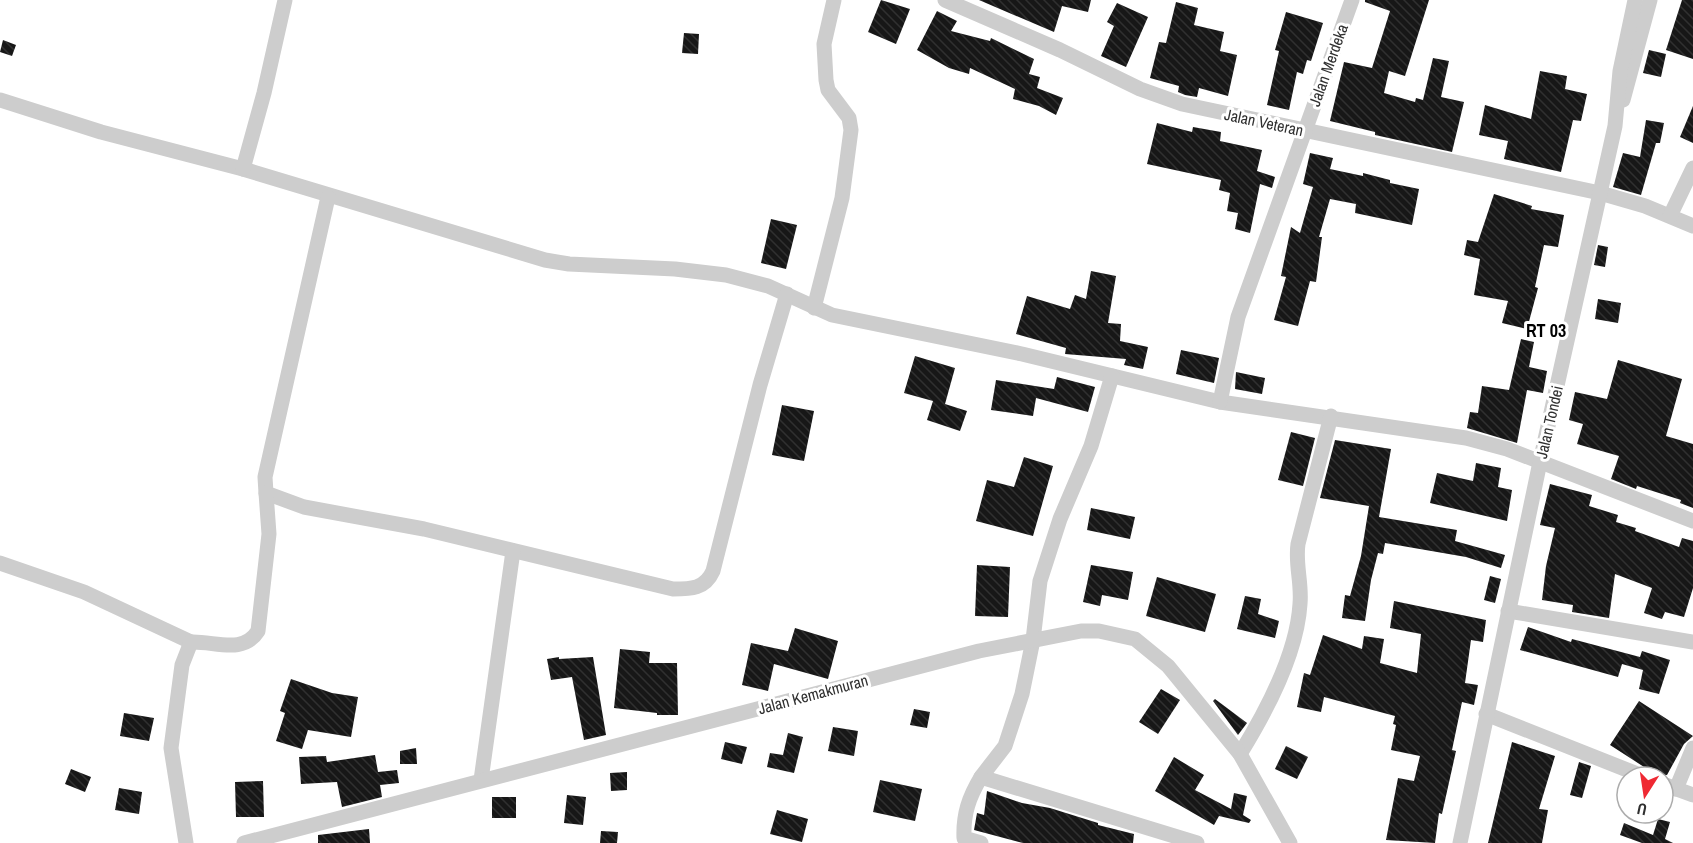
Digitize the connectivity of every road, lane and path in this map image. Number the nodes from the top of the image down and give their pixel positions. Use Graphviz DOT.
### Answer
graph roads {
  1 [pos="285,0"];
  2 [pos="834,0"];
  3 [pos="945,0"];
  4 [pos="1352,0"];
  5 [pos="1635,0"];
  6 [pos="1650,0"];
  7 [pos="0,100"];
  8 [pos="1615,126"];
  9 [pos="1304,130"];
  10 [pos="1693,168"];
  11 [pos="243,169"];
  12 [pos="1600,193"];
  13 [pos="328,197"];
  14 [pos="1670,216"];
  15 [pos="1693,226"];
  16 [pos="788,294"];
  17 [pos="814,308"];
  18 [pos="1112,376"];
  19 [pos="1220,402"];
  20 [pos="1331,416"];
  21 [pos="1540,462"];
  22 [pos="266,494"];
  23 [pos="1693,521"];
  24 [pos="513,551"];
  25 [pos="0,563"];
  26 [pos="1508,610"];
  27 [pos="1033,640"];
  28 [pos="191,642"];
  29 [pos="1693,642"];
  30 [pos="1486,714"];
  31 [pos="1693,748"];
  32 [pos="1240,754"];
  33 [pos="1615,765"];
  34 [pos="981,777"];
  35 [pos="1675,779"];
  36 [pos="481,780"];
  37 [pos="1675,789"];
  38 [pos="1693,795"];
  39 [pos="186,843"];
  40 [pos="244,843"];
  41 [pos="981,843"];
  42 [pos="1197,843"];
  43 [pos="1290,843"];
  44 [pos="1460,843"];
  1 -- 11 [label="street"];
  2 -- 17 [label="street"];
  3 -- 9 [label="street, Jalan Veteran"];
  4 -- 9 [label="street, Jalan Merdeka"];
  5 -- 8 [label="street, Jalan Tondei"];
  6 -- 8 [label="street"];
  7 -- 11 [label="street"];
  8 -- 12 [label="street, Jalan Tondei"];
  9 -- 12 [label="street, Jalan Veteran"];
  9 -- 19 [label="street, Jalan Merdeka"];
  10 -- 14 [label="street"];
  11 -- 13 [label="street"];
  12 -- 14 [label="street, Jalan Veteran"];
  12 -- 21 [label="street, Jalan Tondei"];
  13 -- 16 [label="street"];
  13 -- 22 [label="street"];
  14 -- 15 [label="street, Jalan Veteran"];
  16 -- 17 [label="street"];
  16 -- 24 [label="street"];
  17 -- 18 [label="street"];
  18 -- 19 [label="street"];
  18 -- 27 [label="street"];
  19 -- 20 [label="street"];
  20 -- 21 [label="street"];
  20 -- 32 [label="street"];
  21 -- 23 [label="street"];
  21 -- 26 [label="street, Jalan Tondei"];
  22 -- 24 [label="street"];
  22 -- 28 [label="street"];
  24 -- 36 [label="street"];
  25 -- 28 [label="street"];
  26 -- 29 [label="street"];
  26 -- 30 [label="street, Jalan Tondei"];
  27 -- 32 [label="street, Jalan Kemakmuran"];
  27 -- 34 [label="street"];
  27 -- 36 [label="street, Jalan Kemakmuran"];
  28 -- 39 [label="street"];
  30 -- 33 [label="street"];
  30 -- 44 [label="street, Jalan Tondei"];
  31 -- 35 [label="street"];
  32 -- 43 [label="street, Jalan Kemakmuran"];
  34 -- 41 [label="street"];
  34 -- 42 [label="street"];
  36 -- 40 [label="street, Jalan Kemakmuran"];
  37 -- 38 [label="street"];
}
